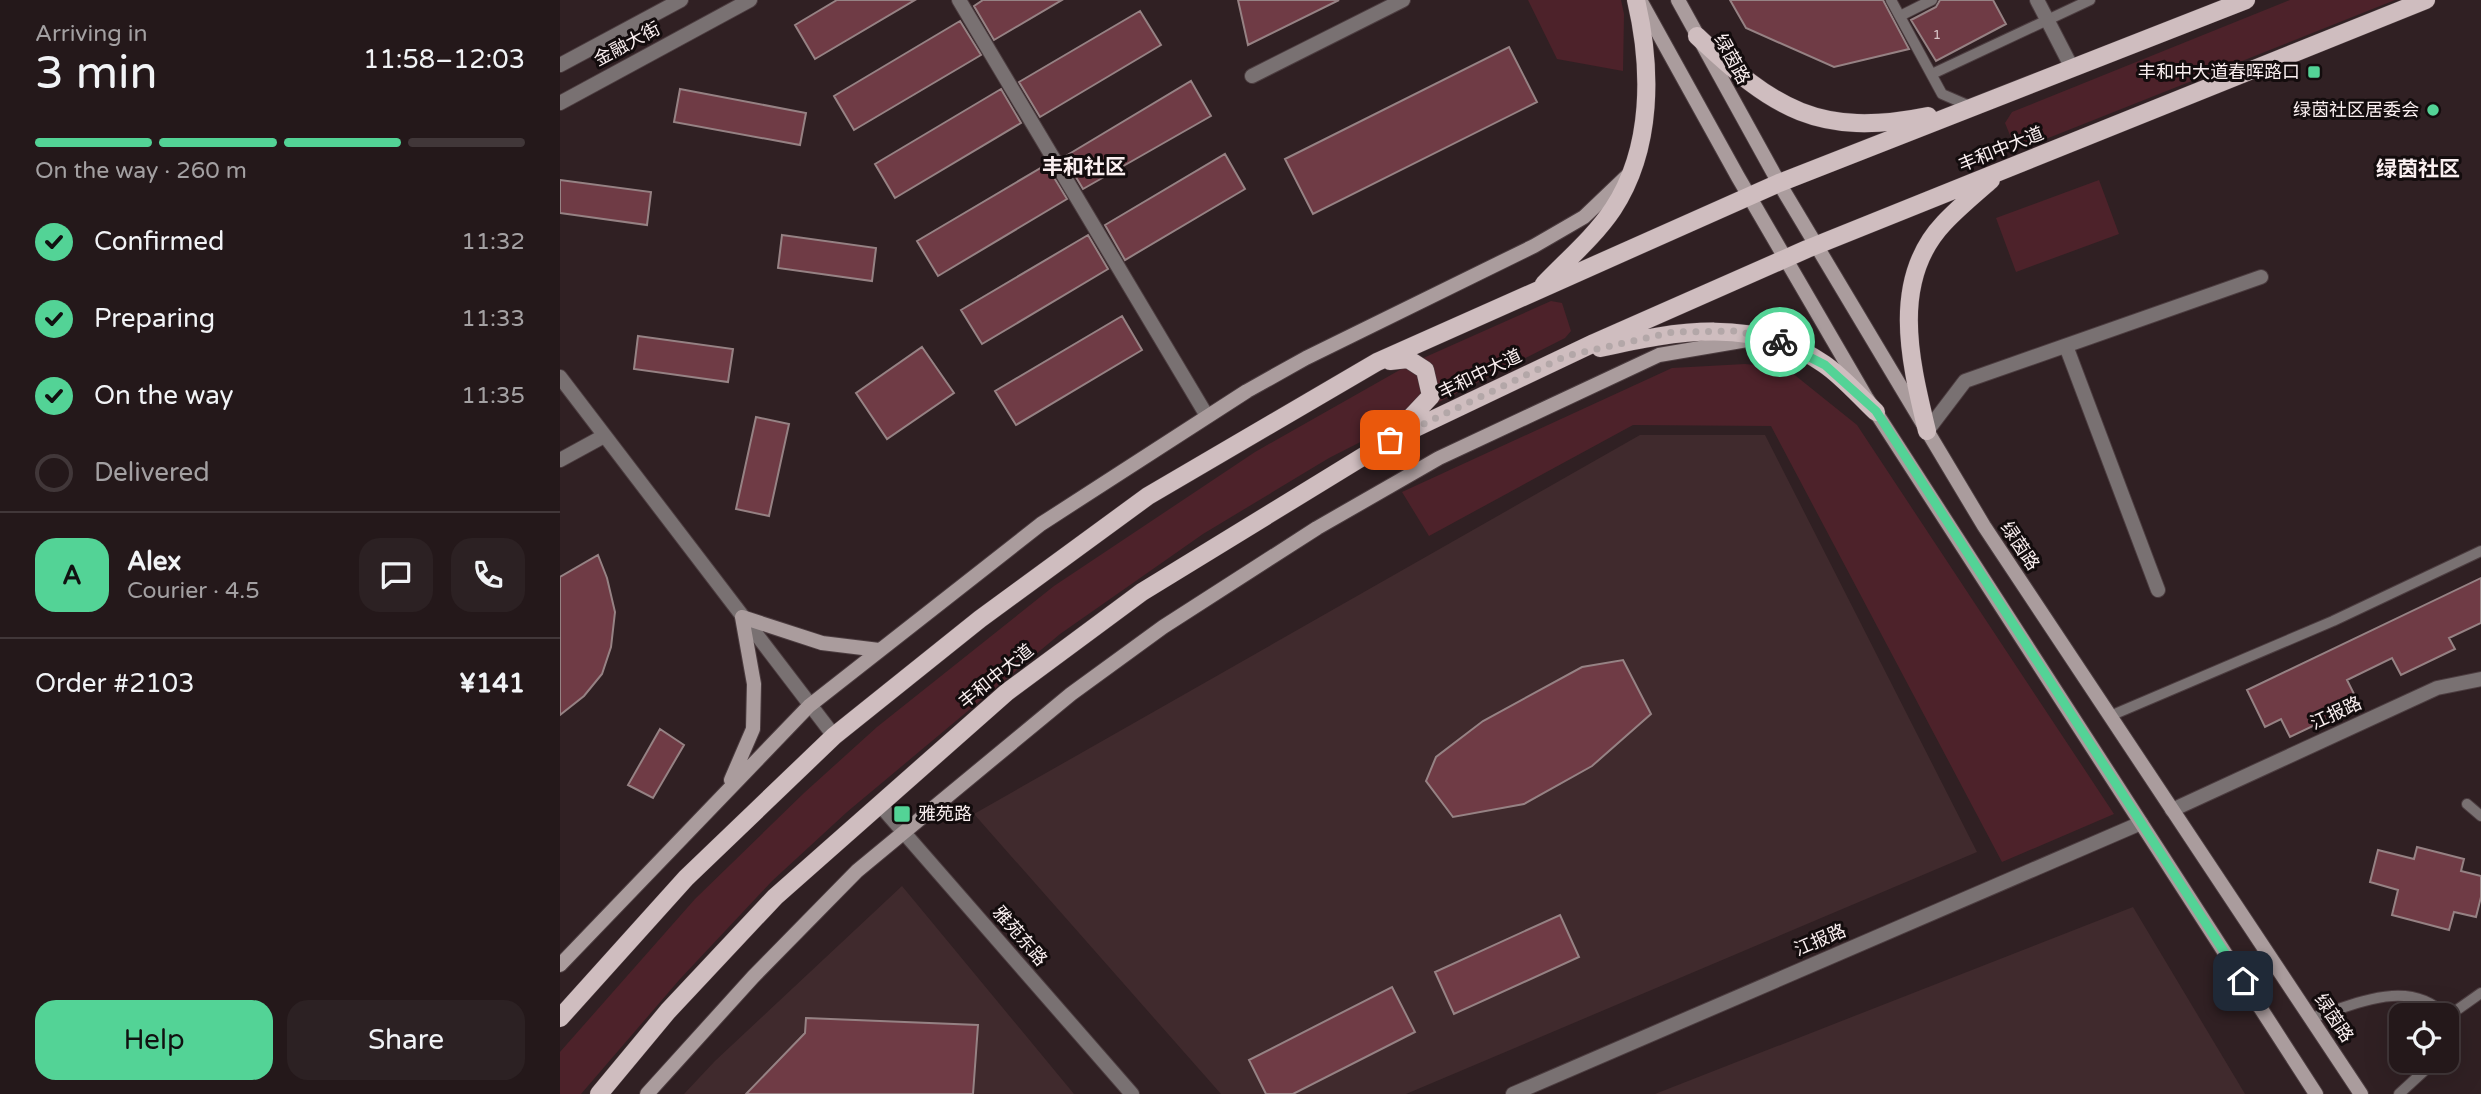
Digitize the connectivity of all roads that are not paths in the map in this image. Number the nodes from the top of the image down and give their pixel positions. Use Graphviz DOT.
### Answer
graph roads {
  1 [pos="681,0"];
  2 [pos="750,0"];
  3 [pos="959,0"];
  4 [pos="1403,0"];
  5 [pos="1638,0"];
  6 [pos="1678,0"];
  7 [pos="1891,0"];
  8 [pos="1932,0"];
  9 [pos="2037,0"];
  10 [pos="2090,0"];
  11 [pos="2246,0"];
  12 [pos="2426,0"];
  13 [pos="1900,16"];
  14 [pos="2047,20"];
  15 [pos="1697,36"];
  16 [pos="560,65"];
  17 [pos="2073,68"];
  18 [pos="1931,74"];
  19 [pos="1252,76"];
  20 [pos="560,103"];
  21 [pos="1972,107"];
  22 [pos="1634,169"];
  23 [pos="2001,172"];
  24 [pos="1779,183"];
  25 [pos="1749,196"];
  26 [pos="1816,246"];
  27 [pos="1786,258"];
  28 [pos="2261,277"];
  29 [pos="1536,291"];
  30 [pos="1763,338"];
  31 [pos="2066,346"];
  32 [pos="1566,356"];
  33 [pos="1377,362"];
  34 [pos="560,377"];
  35 [pos="1876,411"];
  36 [pos="1207,416"];
  37 [pos="1927,432"];
  38 [pos="604,436"];
  39 [pos="1390,440"];
  40 [pos="560,460"];
  41 [pos="2481,551"];
  42 [pos="2158,590"];
  43 [pos="741,617"];
  44 [pos="879,650"];
  45 [pos="2481,679"];
  46 [pos="809,706"];
  47 [pos="2110,716"];
  48 [pos="834,736"];
  49 [pos="727,789"];
  50 [pos="878,804"];
  51 [pos="2467,804"];
  52 [pos="2172,810"];
  53 [pos="2481,816"];
  54 [pos="2141,823"];
  55 [pos="903,831"];
  56 [pos="560,965"];
  57 [pos="2481,993"];
  58 [pos="2434,1003"];
  59 [pos="2459,1007"];
  60 [pos="560,1017"];
  61 [pos="2311,1018"];
  62 [pos="2422,1073"];
  63 [pos="599,1094"];
  64 [pos="647,1094"];
  65 [pos="1132,1094"];
  66 [pos="1513,1094"];
  67 [pos="2316,1094"];
  68 [pos="2361,1094"];
  69 [pos="2399,1094"];
  1 -- 16 [label="street, 金融大街"];
  2 -- 20 [label="street, 金融大街"];
  3 -- 36 [label="street"];
  4 -- 19 [label="street"];
  5 -- 22 [label="main road"];
  5 -- 25 [label="main road"];
  6 -- 15 [label="main road, 绿茵路"];
  7 -- 13 [label="lane"];
  8 -- 13 [label="lane"];
  9 -- 14 [label="street"];
  10 -- 14 [label="lane"];
  11 -- 17 [label="main road"];
  12 -- 23 [label="main road, 丰和中大道"];
  13 -- 18 [label="lane"];
  14 -- 17 [label="street"];
  14 -- 18 [label="lane"];
  15 -- 21 [label="main road"];
  15 -- 24 [label="main road, 绿茵路"];
  17 -- 21 [label="main road"];
  18 -- 21 [label="lane"];
  21 -- 24 [label="main road"];
  22 -- 29 [label="main road"];
  22 -- 36 [label="main road"];
  23 -- 26 [label="main road, 丰和中大道"];
  23 -- 37 [label="main road"];
  24 -- 25 [label="main road"];
  24 -- 26 [label="main road, 绿茵路"];
  25 -- 27 [label="main road"];
  25 -- 29 [label="main road"];
  26 -- 27 [label="main road, 丰和中大道"];
  26 -- 37 [label="main road, 绿茵路"];
  27 -- 32 [label="main road, 丰和中大道"];
  27 -- 35 [label="main road"];
  28 -- 31 [label="street"];
  29 -- 33 [label="main road"];
  30 -- 32 [label="main road"];
  30 -- 35 [label="main road"];
  30 -- 55 [label="main road"];
  31 -- 37 [label="street"];
  31 -- 42 [label="street"];
  32 -- 39 [label="main road, 丰和中大道"];
  33 -- 39 [label="main road"];
  33 -- 48 [label="main road"];
  34 -- 38 [label="street"];
  35 -- 54 [label="main road"];
  36 -- 44 [label="main road"];
  37 -- 47 [label="main road, 绿茵路"];
  38 -- 40 [label="street"];
  38 -- 43 [label="street"];
  39 -- 50 [label="main road, 丰和中大道"];
  41 -- 47 [label="lane"];
  43 -- 44 [label="main road"];
  43 -- 46 [label="street"];
  43 -- 49 [label="main road"];
  44 -- 46 [label="main road"];
  45 -- 52 [label="street, 江报路"];
  46 -- 48 [label="street"];
  46 -- 49 [label="main road"];
  47 -- 52 [label="main road, 绿茵路"];
  48 -- 60 [label="main road"];
  49 -- 56 [label="main road"];
  50 -- 55 [label="street, 雅苑东路"];
  50 -- 63 [label="main road, 丰和中大道"];
  51 -- 53 [label="lane"];
  52 -- 61 [label="main road, 绿茵路"];
  54 -- 66 [label="street, 江报路"];
  54 -- 67 [label="main road"];
  55 -- 64 [label="main road"];
  55 -- 65 [label="street, 雅苑东路"];
  57 -- 59 [label="lane"];
  58 -- 61 [label="lane"];
  61 -- 68 [label="main road, 绿茵路"];
  62 -- 69 [label="lane"];
}
